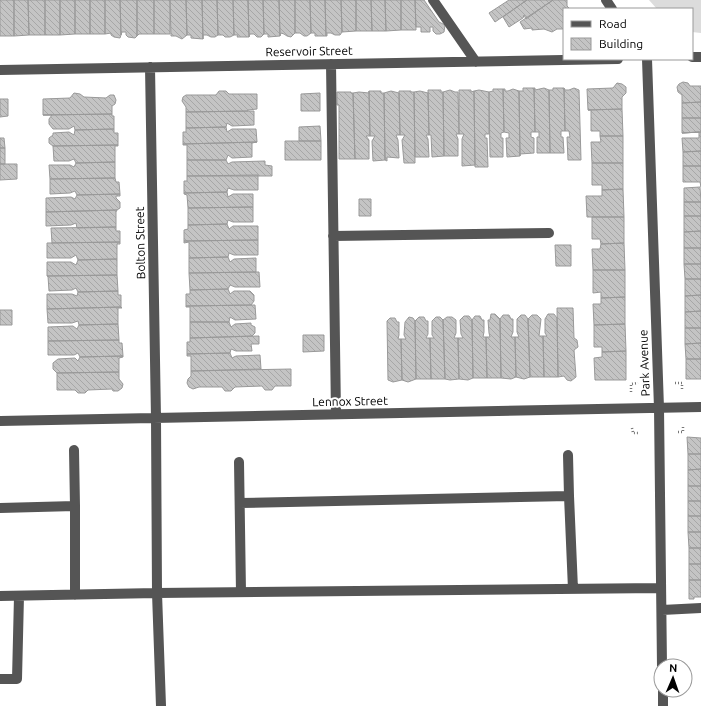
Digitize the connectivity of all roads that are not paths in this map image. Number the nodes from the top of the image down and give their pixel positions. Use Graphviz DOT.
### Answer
graph roads {
  1 [pos="433,0"];
  2 [pos="571,60"];
  3 [pos="647,60"];
  4 [pos="476,62"];
  5 [pos="331,64"];
  6 [pos="150,67"];
  7 [pos="0,70"];
  8 [pos="549,233"];
  9 [pos="333,236"];
  10 [pos="701,407"];
  11 [pos="659,408"];
  12 [pos="336,414"];
  13 [pos="156,418"];
  14 [pos="0,421"];
  15 [pos="74,450"];
  16 [pos="568,455"];
  17 [pos="239,462"];
  18 [pos="570,496"];
  19 [pos="240,503"];
  20 [pos="76,506"];
  21 [pos="0,508"];
  22 [pos="661,588"];
  23 [pos="572,589"];
  24 [pos="241,592"];
  25 [pos="157,593"];
  26 [pos="75,595"];
  27 [pos="0,596"];
  28 [pos="19,596"];
  29 [pos="701,608"];
  30 [pos="662,610"];
  31 [pos="662,658"];
  32 [pos="0,679"];
  33 [pos="161,706"];
  1 -- 4 [label="street"];
  2 -- 4 [label="street, Reservoir Street"];
  3 -- 11 [label="street, Park Avenue"];
  4 -- 5 [label="street, Reservoir Street"];
  5 -- 6 [label="street, Reservoir Street"];
  5 -- 9 [label="street"];
  6 -- 7 [label="street, Reservoir Street"];
  6 -- 13 [label="street, Bolton Street"];
  8 -- 9 [label="street"];
  9 -- 12 [label="street"];
  10 -- 11 [label="street, Lennox Street"];
  11 -- 12 [label="street, Lennox Street"];
  11 -- 22 [label="street, Park Avenue"];
  12 -- 13 [label="street, Lennox Street"];
  13 -- 14 [label="street, Lennox Street"];
  13 -- 25 [label="street, Bolton Street"];
  15 -- 20 [label="street"];
  16 -- 18 [label="street"];
  17 -- 19 [label="street"];
  18 -- 19 [label="street"];
  18 -- 23 [label="street"];
  19 -- 24 [label="street"];
  20 -- 21 [label="street"];
  20 -- 26 [label="street"];
  22 -- 23 [label="street"];
  22 -- 30 [label="street, Park Avenue"];
  23 -- 24 [label="street"];
  24 -- 25 [label="street"];
  25 -- 26 [label="street"];
  25 -- 33 [label="street, Bolton Street"];
  26 -- 28 [label="street"];
  27 -- 28 [label="street"];
  28 -- 32 [label="street"];
  29 -- 30 [label="street"];
  30 -- 31 [label="street, Park Avenue"];
}
